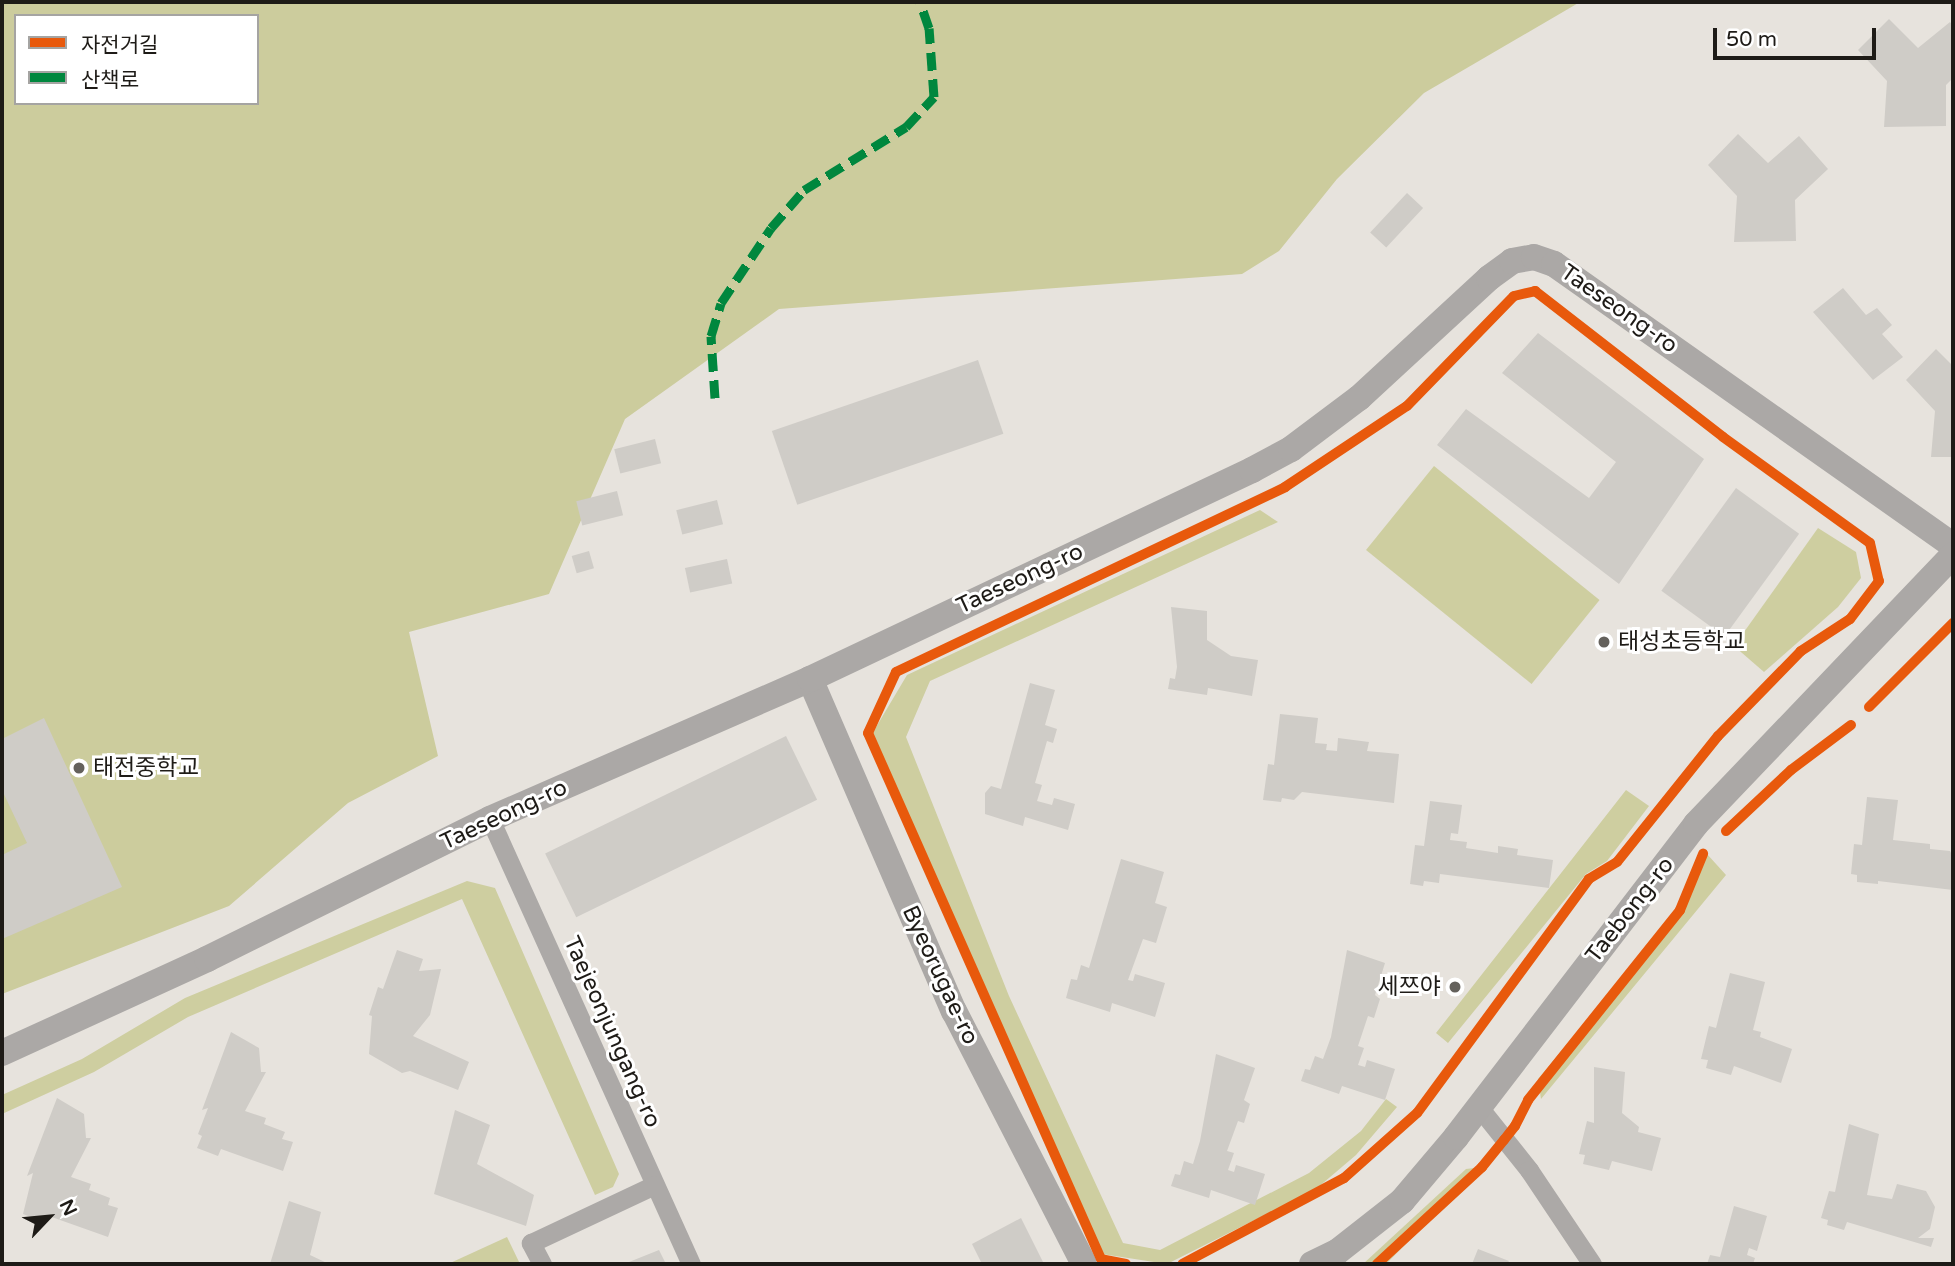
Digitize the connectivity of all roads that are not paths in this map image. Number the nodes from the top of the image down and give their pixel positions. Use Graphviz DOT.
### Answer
graph roads {
  1 [pos="1953,545"];
  2 [pos="1953,555"];
  3 [pos="810,679"];
  4 [pos="490,819"];
  5 [pos="2,1053"];
  6 [pos="1478,1106"];
  7 [pos="654,1185"];
  8 [pos="542,1264"];
  9 [pos="691,1264"];
  10 [pos="1084,1264"];
  11 [pos="1312,1264"];
  12 [pos="1592,1264"];
  1 -- 3 [label="street, Taeseong-ro"];
  2 -- 6 [label="street, Taebong-ro"];
  3 -- 4 [label="street, Taeseong-ro"];
  3 -- 10 [label="street, Byeorugae-ro"];
  4 -- 5 [label="street, Taeseong-ro"];
  4 -- 7 [label="street, Taejeonjungang-ro"];
  6 -- 11 [label="street, Taebong-ro"];
  6 -- 12 [label="street"];
  7 -- 8 [label="street"];
  7 -- 9 [label="street, Taejeonjungang-ro"];
}
